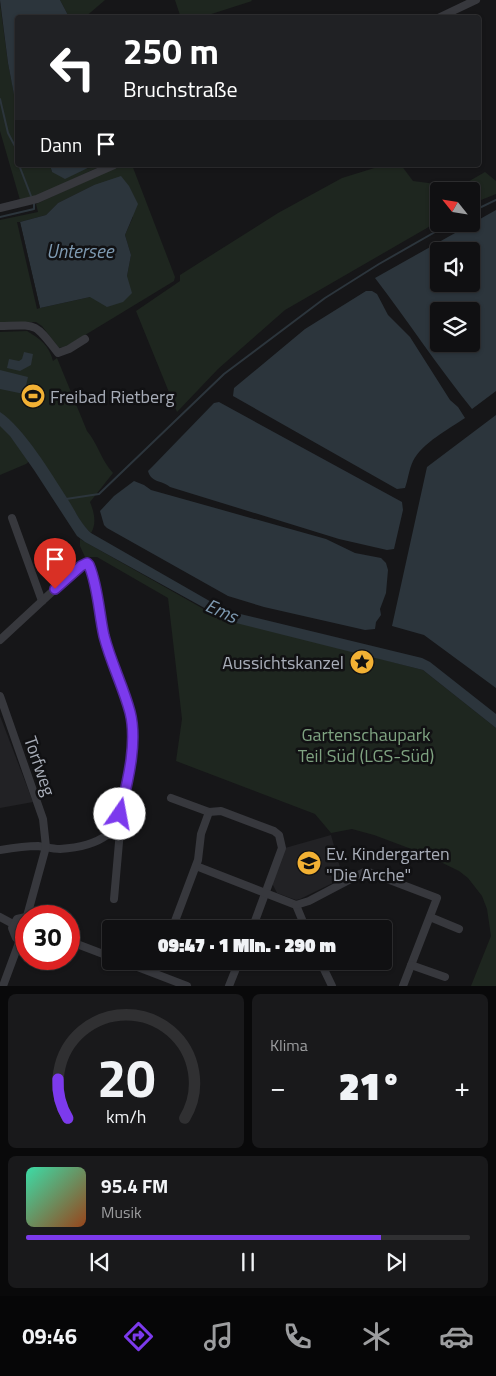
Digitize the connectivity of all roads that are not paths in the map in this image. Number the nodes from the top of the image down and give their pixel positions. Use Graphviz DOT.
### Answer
graph roads {
  1 [pos="476,0"];
  2 [pos="444,15"];
  3 [pos="109,167"];
  4 [pos="0,208"];
  5 [pos="0,326"];
  6 [pos="85,339"];
  7 [pos="12,518"];
  8 [pos="42,601"];
  9 [pos="0,640"];
  10 [pos="0,696"];
  11 [pos="171,798"];
  12 [pos="209,812"];
  13 [pos="115,827"];
  14 [pos="46,847"];
  15 [pos="0,850"];
  16 [pos="196,866"];
  17 [pos="265,893"];
  18 [pos="114,899"];
  19 [pos="30,905"];
  20 [pos="296,906"];
  21 [pos="0,917"];
  22 [pos="430,917"];
  23 [pos="175,920"];
  24 [pos="255,920"];
  25 [pos="302,920"];
  26 [pos="15,922"];
  27 [pos="13,924"];
  28 [pos="459,929"];
  29 [pos="15,936"];
  30 [pos="80,945"];
  31 [pos="15,953"];
  32 [pos="102,954"];
  33 [pos="412,965"];
  34 [pos="145,970"];
  35 [pos="235,970"];
  36 [pos="324,970"];
  37 [pos="3,973"];
  38 [pos="446,977"];
  39 [pos="3,986"];
  40 [pos="187,986"];
  41 [pos="229,986"];
  42 [pos="332,986"];
  43 [pos="403,986"];
  1 -- 2 [label="street"];
  3 -- 4 [label="street"];
  5 -- 6 [label="street"];
  7 -- 8 [label="street"];
  8 -- 9 [label="street"];
  8 -- 13 [label="street"];
  10 -- 14 [label="street, Torfweg"];
  11 -- 12 [label="street"];
  12 -- 16 [label="street"];
  12 -- 17 [label="street"];
  13 -- 14 [label="street"];
  13 -- 18 [label="street"];
  14 -- 15 [label="street"];
  14 -- 19 [label="street, Torfweg"];
  16 -- 17 [label="street"];
  16 -- 23 [label="street"];
  17 -- 20 [label="street"];
  17 -- 24 [label="street"];
  20 -- 22 [label="street"];
  20 -- 25 [label="street"];
  21 -- 27 [label="street"];
  22 -- 28 [label="street"];
  22 -- 33 [label="street"];
  26 -- 27 [label="street"];
  27 -- 29 [label="street"];
  30 -- 32 [label="street"];
  31 -- 37 [label="street"];
  33 -- 38 [label="street"];
  33 -- 43 [label="street"];
  34 -- 40 [label="street"];
  35 -- 41 [label="street"];
  36 -- 42 [label="street"];
  37 -- 39 [label="street"];
}
